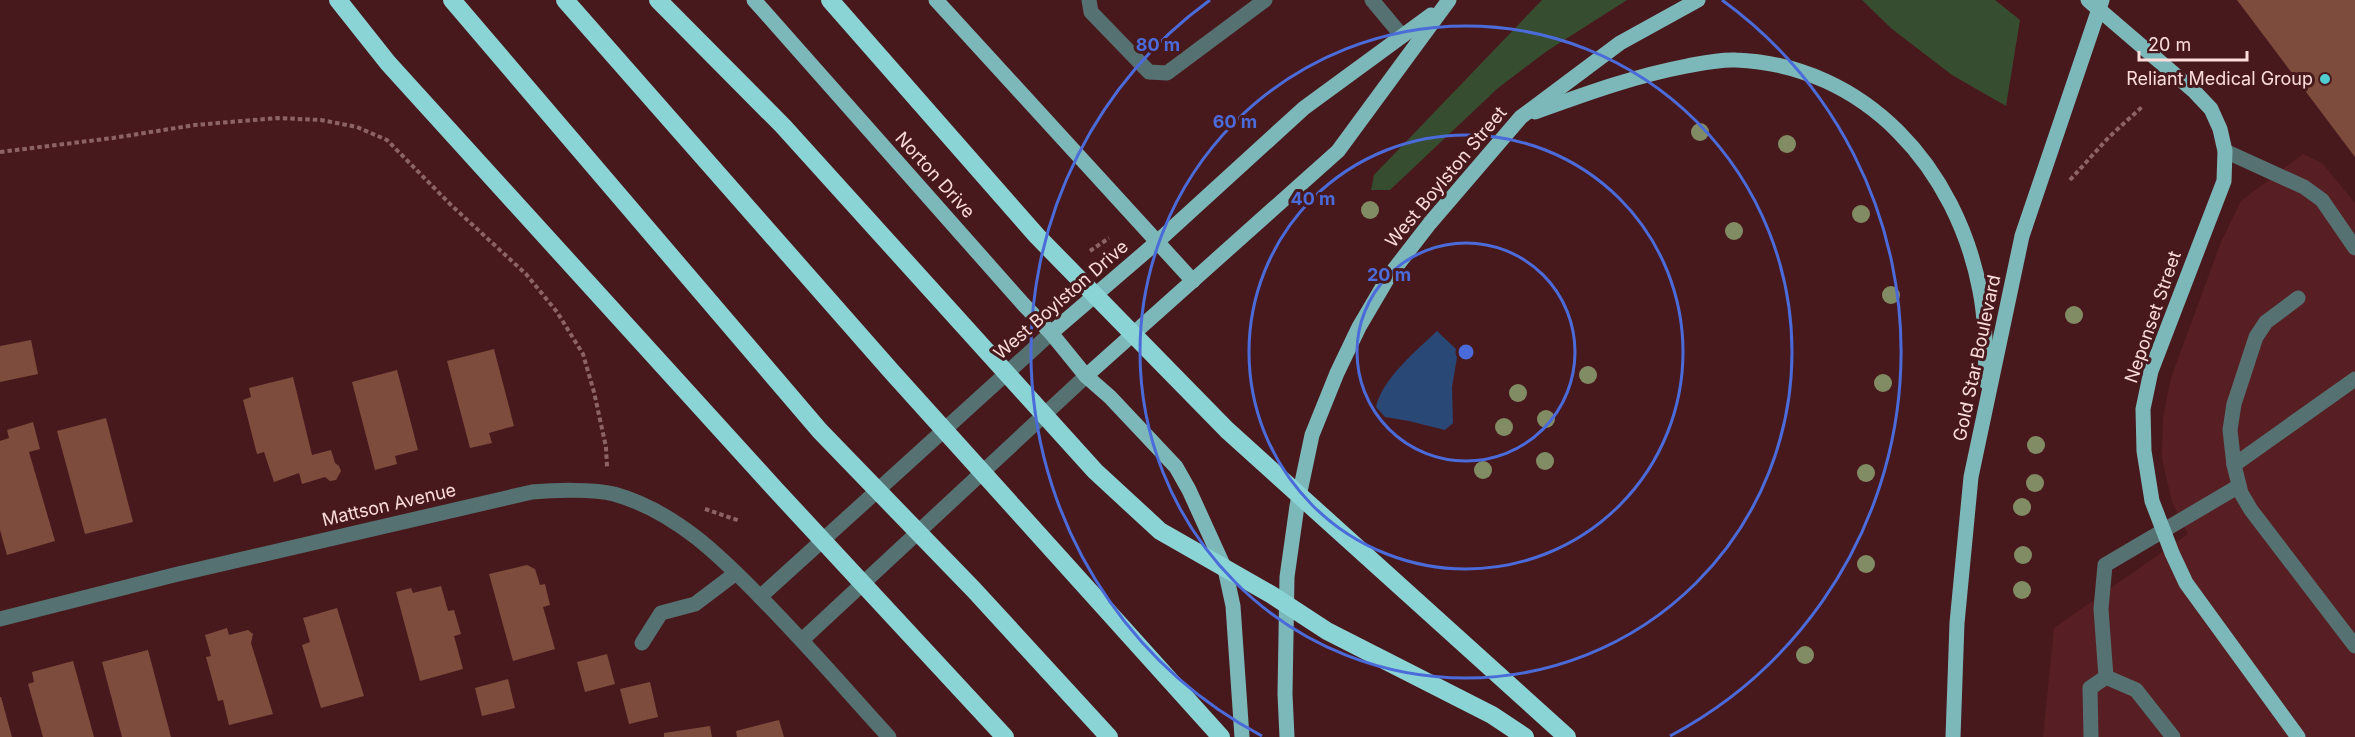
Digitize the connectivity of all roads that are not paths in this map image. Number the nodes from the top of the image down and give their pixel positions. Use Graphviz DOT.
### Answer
graph roads {
  1 [pos="338,0"];
  2 [pos="452,0"];
  3 [pos="565,0"];
  4 [pos="658,0"];
  5 [pos="754,0"];
  6 [pos="830,0"];
  7 [pos="936,0"];
  8 [pos="1089,0"];
  9 [pos="1265,0"];
  10 [pos="1372,0"];
  11 [pos="1698,0"];
  12 [pos="2088,0"];
  13 [pos="2102,0"];
  14 [pos="1446,3"];
  15 [pos="1402,36"];
  16 [pos="1521,117"];
  17 [pos="2225,151"];
  18 [pos="1157,242"];
  19 [pos="2355,248"];
  20 [pos="1193,281"];
  21 [pos="2298,298"];
  22 [pos="1051,333"];
  23 [pos="1086,376"];
  24 [pos="2355,379"];
  25 [pos="1986,408"];
  26 [pos="2234,465"];
  27 [pos="2239,486"];
  28 [pos="2164,531"];
  29 [pos="736,573"];
  30 [pos="760,597"];
  31 [pos="0,619"];
  32 [pos="802,640"];
  33 [pos="642,643"];
  34 [pos="2355,646"];
  35 [pos="2106,677"];
  36 [pos="889,737"];
  37 [pos="1005,737"];
  38 [pos="1109,737"];
  39 [pos="1221,737"];
  40 [pos="1242,737"];
  41 [pos="1287,737"];
  42 [pos="1525,737"];
  43 [pos="1567,737"];
  44 [pos="1953,737"];
  45 [pos="2091,737"];
  46 [pos="2173,737"];
  47 [pos="2298,737"];
  1 -- 37 [label="highway"];
  2 -- 38 [label="highway"];
  3 -- 39 [label="highway"];
  4 -- 42 [label="highway"];
  5 -- 22 [label="main road, Norton Drive"];
  6 -- 43 [label="highway"];
  7 -- 18 [label="main road"];
  8 -- 9 [label="street"];
  10 -- 15 [label="street"];
  11 -- 16 [label="main road, West Boylston Street"];
  12 -- 17 [label="main road, Neponset Street"];
  13 -- 25 [label="main road, Gold Star Boulevard"];
  14 -- 15 [label="main road, West Boylston Drive"];
  14 -- 20 [label="main road, West Boylston Drive"];
  15 -- 18 [label="main road, West Boylston Drive"];
  16 -- 25 [label="main road"];
  16 -- 41 [label="main road, West Boylston Street"];
  17 -- 19 [label="street"];
  17 -- 28 [label="main road, Neponset Street"];
  18 -- 20 [label="main road"];
  18 -- 22 [label="main road, West Boylston Drive"];
  20 -- 23 [label="main road, West Boylston Drive"];
  21 -- 26 [label="street"];
  22 -- 23 [label="main road, Norton Drive"];
  22 -- 30 [label="street, West Boylston Drive"];
  23 -- 32 [label="street, West Boylston Drive"];
  23 -- 40 [label="main road, Norton Drive"];
  24 -- 26 [label="street"];
  25 -- 44 [label="main road, Gold Star Boulevard"];
  26 -- 27 [label="street"];
  27 -- 28 [label="street"];
  27 -- 34 [label="street"];
  28 -- 35 [label="street"];
  28 -- 47 [label="main road, Neponset Street"];
  29 -- 30 [label="street, Mattson Avenue"];
  29 -- 31 [label="street, Mattson Avenue"];
  29 -- 33 [label="street"];
  30 -- 32 [label="street"];
  32 -- 36 [label="street"];
  35 -- 45 [label="street"];
  35 -- 46 [label="street"];
}
